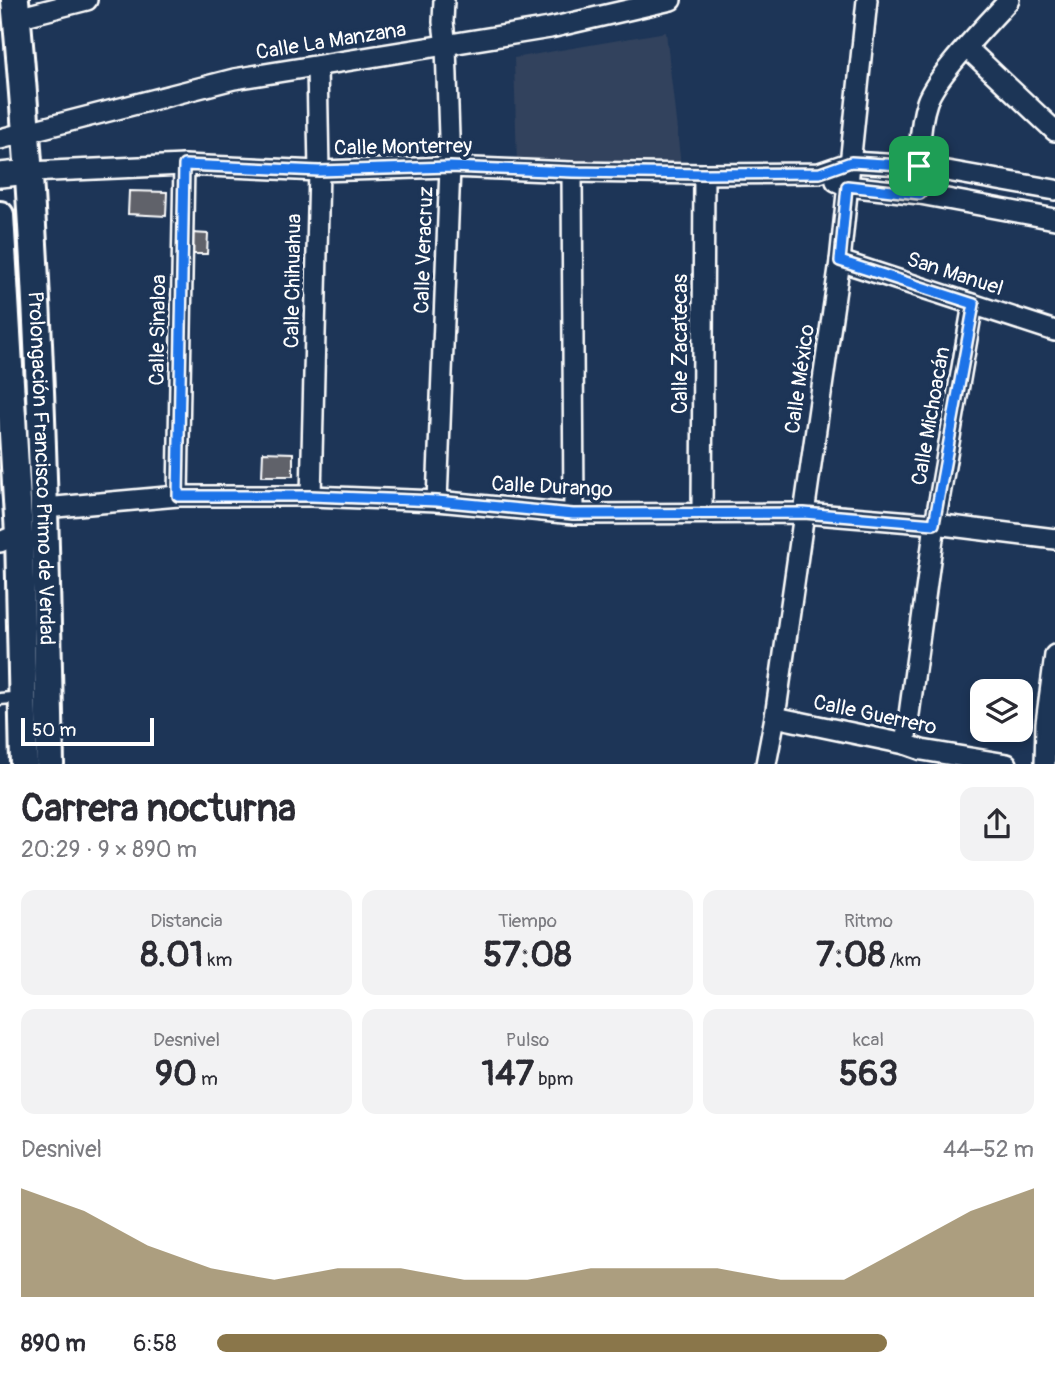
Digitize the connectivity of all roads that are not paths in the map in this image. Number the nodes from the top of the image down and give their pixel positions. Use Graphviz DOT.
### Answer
graph roads {
  1 [pos="87,0"];
  2 [pos="444,0"];
  3 [pos="671,0"];
  4 [pos="867,0"];
  5 [pos="1009,0"];
  6 [pos="16,9"];
  7 [pos="446,46"];
  8 [pos="967,48"];
  9 [pos="317,66"];
  10 [pos="1055,131"];
  11 [pos="26,133"];
  12 [pos="0,139"];
  13 [pos="851,162"];
  14 [pos="184,165"];
  15 [pos="919,166"];
  16 [pos="450,167"];
  17 [pos="319,171"];
  18 [pos="29,172"];
  19 [pos="572,172"];
  20 [pos="820,173"];
  21 [pos="704,174"];
  22 [pos="0,176"];
  23 [pos="847,186"];
  24 [pos="1055,190"];
  25 [pos="920,194"];
  26 [pos="0,215"];
  27 [pos="1055,219"];
  28 [pos="840,261"];
  29 [pos="974,304"];
  30 [pos="3,312"];
  31 [pos="1055,331"];
  32 [pos="178,496"];
  33 [pos="311,496"];
  34 [pos="437,501"];
  35 [pos="45,509"];
  36 [pos="702,513"];
  37 [pos="804,513"];
  38 [pos="573,514"];
  39 [pos="934,524"];
  40 [pos="10,538"];
  41 [pos="1055,539"];
  42 [pos="1055,655"];
  43 [pos="12,698"];
  44 [pos="775,717"];
  45 [pos="915,752"];
  46 [pos="24,764"];
  47 [pos="50,764"];
  48 [pos="766,764"];
  49 [pos="1007,764"];
  50 [pos="1045,764"];
  1 -- 6 [label="street"];
  2 -- 7 [label="street, Calle Veracruz"];
  3 -- 7 [label="street, Calle La Manzana"];
  4 -- 13 [label="street, Calle México"];
  5 -- 8 [label="street"];
  6 -- 11 [label="main road, Prolongación Francisco Primo de Verdad"];
  7 -- 9 [label="street, Calle La Manzana"];
  7 -- 16 [label="street, Calle Veracruz"];
  8 -- 10 [label="street"];
  8 -- 15 [label="street"];
  9 -- 11 [label="street, Calle La Manzana"];
  9 -- 17 [label="street, Calle Chihuahua"];
  11 -- 12 [label="street, Calle La Manzana"];
  11 -- 18 [label="main road, Prolongación Francisco Primo de Verdad"];
  13 -- 15 [label="street"];
  13 -- 20 [label="street, Calle Monterrey"];
  13 -- 23 [label="street, Calle México"];
  14 -- 17 [label="street, Calle Monterrey"];
  14 -- 18 [label="street, Calle Monterrey"];
  14 -- 32 [label="street, Calle Sinaloa"];
  15 -- 24 [label="street"];
  15 -- 25 [label="street"];
  16 -- 17 [label="street, Calle Monterrey"];
  16 -- 19 [label="street, Calle Monterrey"];
  16 -- 34 [label="street, Calle Veracruz"];
  17 -- 33 [label="street, Calle Chihuahua"];
  18 -- 22 [label="street"];
  18 -- 35 [label="main road, Prolongación Francisco Primo de Verdad"];
  19 -- 21 [label="street, Calle Monterrey"];
  19 -- 38 [label="street"];
  20 -- 21 [label="street, Calle Monterrey"];
  20 -- 23 [label="street, Calle Monterrey"];
  21 -- 36 [label="street, Calle Zacatecas"];
  23 -- 25 [label="street, Calle Monterrey"];
  23 -- 28 [label="street, Calle México"];
  25 -- 27 [label="street, Calle Monterrey"];
  26 -- 30 [label="main road, Prolongación Francisco Primo de Verdad"];
  28 -- 29 [label="street, San Manuel"];
  28 -- 37 [label="street, Calle México"];
  29 -- 31 [label="street, San Manuel"];
  29 -- 39 [label="street, Calle Michoacán"];
  30 -- 40 [label="main road, Prolongación Francisco Primo de Verdad"];
  32 -- 33 [label="street, Calle Durango"];
  32 -- 35 [label="street, Calle Durango"];
  33 -- 34 [label="street, Calle Durango"];
  34 -- 38 [label="street, Calle Durango"];
  35 -- 47 [label="main road, Prolongación Francisco Primo de Verdad"];
  36 -- 37 [label="street, Calle Durango"];
  36 -- 38 [label="street, Calle Durango"];
  37 -- 39 [label="street, Calle Durango"];
  37 -- 44 [label="street, Calle México"];
  39 -- 41 [label="street, Calle Durango"];
  39 -- 45 [label="street, Calle Michoacán"];
  40 -- 43 [label="main road, Prolongación Francisco Primo de Verdad"];
  42 -- 50 [label="street"];
  43 -- 46 [label="main road, Prolongación Francisco Primo de Verdad"];
  44 -- 45 [label="street, Calle Guerrero"];
  44 -- 48 [label="street, Calle México"];
  45 -- 49 [label="street, Calle Guerrero"];
}
